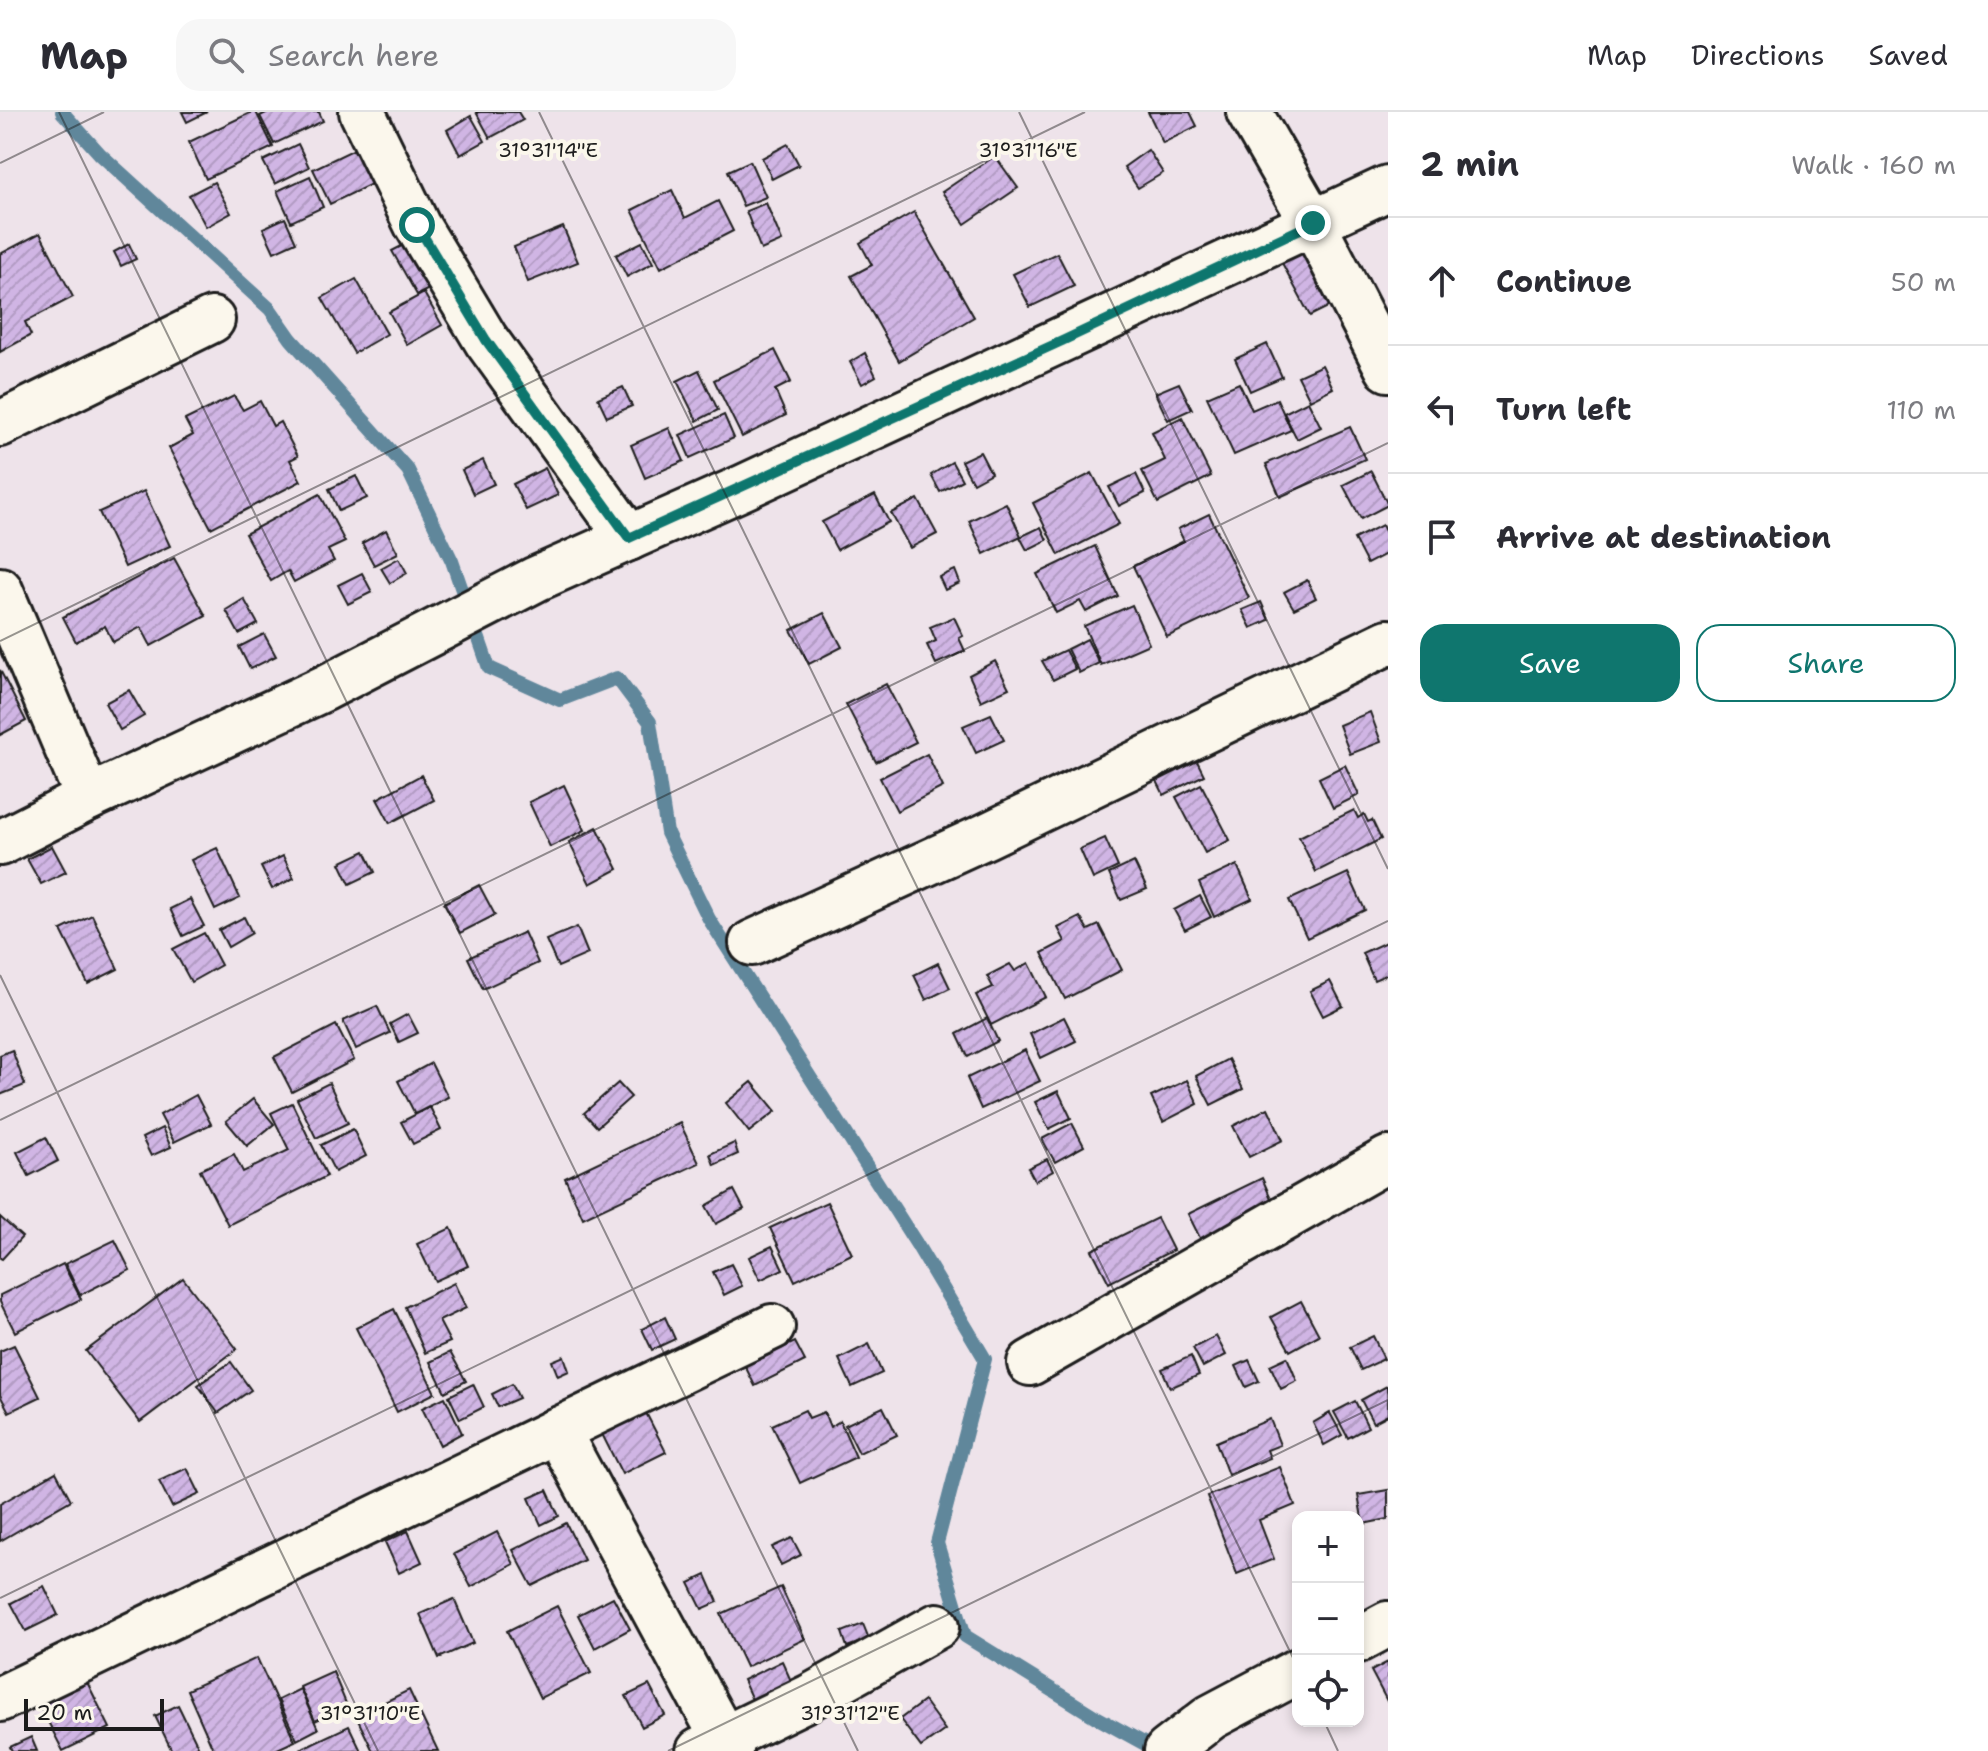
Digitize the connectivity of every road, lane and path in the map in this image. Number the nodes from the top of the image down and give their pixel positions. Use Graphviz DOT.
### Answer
graph roads {
  1 [pos="362,112"];
  2 [pos="1249,112"];
  3 [pos="1388,188"];
  4 [pos="1313,223"];
  5 [pos="212,320"];
  6 [pos="1388,369"];
  7 [pos="0,424"];
  8 [pos="629,538"];
  9 [pos="0,590"];
  10 [pos="1388,642"];
  11 [pos="88,798"];
  12 [pos="0,843"];
  13 [pos="752,943"];
  14 [pos="1388,1159"];
  15 [pos="772,1327"];
  16 [pos="1030,1363"];
  17 [pos="557,1430"];
  18 [pos="1388,1624"];
  19 [pos="937,1626"];
  20 [pos="1364,1637"];
  21 [pos="1292,1674"];
  22 [pos="0,1699"];
  23 [pos="718,1747"];
  24 [pos="1167,1751"];
  1 -- 8 [label="street"];
  2 -- 4 [label="street"];
  3 -- 4 [label="street"];
  4 -- 6 [label="street"];
  4 -- 8 [label="street"];
  5 -- 7 [label="street"];
  8 -- 11 [label="street"];
  9 -- 11 [label="street"];
  10 -- 13 [label="street"];
  11 -- 12 [label="street"];
  14 -- 16 [label="street"];
  15 -- 17 [label="street"];
  17 -- 22 [label="street"];
  17 -- 23 [label="street"];
  18 -- 20 [label="street"];
  19 -- 23 [label="street"];
  21 -- 24 [label="street"];
}
